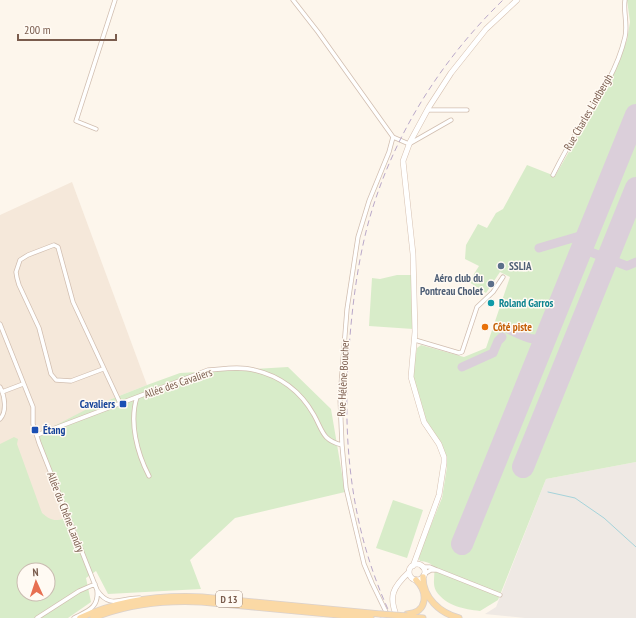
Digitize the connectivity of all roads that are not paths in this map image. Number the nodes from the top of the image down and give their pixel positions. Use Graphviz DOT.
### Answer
graph roads {
  1 [pos="115,0"];
  2 [pos="293,0"];
  3 [pos="517,0"];
  4 [pos="625,0"];
  5 [pos="428,110"];
  6 [pos="467,110"];
  7 [pos="451,120"];
  8 [pos="96,129"];
  9 [pos="393,137"];
  10 [pos="409,144"];
  11 [pos="552,175"];
  12 [pos="503,277"];
  13 [pos="0,324"];
  14 [pos="415,340"];
  15 [pos="103,369"];
  16 [pos="23,384"];
  17 [pos="0,387"];
  18 [pos="2,392"];
  19 [pos="137,397"];
  20 [pos="120,403"];
  21 [pos="0,420"];
  22 [pos="37,435"];
  23 [pos="342,445"];
  24 [pos="149,476"];
  25 [pos="416,558"];
  26 [pos="413,566"];
  27 [pos="420,566"];
  28 [pos="437,570"];
  29 [pos="423,575"];
  30 [pos="412,576"];
  31 [pos="95,584"];
  32 [pos="97,590"];
  33 [pos="500,595"];
  34 [pos="145,598"];
  35 [pos="407,615"];
  36 [pos="37,618"];
  37 [pos="74,618"];
  38 [pos="80,618"];
  39 [pos="93,618"];
  40 [pos="371,618"];
  41 [pos="389,618"];
  42 [pos="397,618"];
  43 [pos="423,618"];
  44 [pos="459,618"];
  1 -- 8 [label="street"];
  2 -- 9 [label="street"];
  3 -- 5 [label="street"];
  4 -- 11 [label="street, Rue Charles Lindbergh"];
  5 -- 6 [label="street"];
  5 -- 10 [label="street"];
  7 -- 10 [label="street"];
  9 -- 10 [label="street"];
  9 -- 23 [label="street, Rue Hélène Boucher"];
  10 -- 14 [label="street"];
  12 -- 14 [label="street"];
  13 -- 16 [label="street, Allée du Chêne Landry"];
  14 -- 25 [label="street"];
  15 -- 15 [label="street"];
  15 -- 20 [label="street"];
  16 -- 18 [label="street"];
  16 -- 22 [label="street, Allée du Chêne Landry"];
  17 -- 18 [label="street"];
  18 -- 21 [label="street"];
  19 -- 20 [label="street, Allée des Cavaliers"];
  19 -- 23 [label="street, Allée des Cavaliers"];
  19 -- 24 [label="street"];
  20 -- 22 [label="street, Allée des Cavaliers"];
  22 -- 31 [label="street, Allée du Chêne Landry"];
  23 -- 41 [label="street, Rue Hélène Boucher"];
  25 -- 26 [label="street"];
  25 -- 27 [label="street"];
  26 -- 27 [label="street"];
  26 -- 30 [label="street"];
  27 -- 28 [label="street"];
  27 -- 29 [label="street"];
  28 -- 29 [label="street"];
  28 -- 33 [label="street"];
  29 -- 30 [label="street"];
  29 -- 44 [label="main road"];
  30 -- 35 [label="main road"];
  30 -- 42 [label="street"];
  31 -- 32 [label="street, Allée du Chêne Landry"];
  31 -- 36 [label="street"];
  32 -- 34 [label="street"];
  32 -- 37 [label="street"];
  34 -- 35 [label="main road, D 13, bridge"];
  34 -- 38 [label="main road, D 13"];
  35 -- 43 [label="main road, D 13"];
  39 -- 40 [label="main road, D 13"];
}
